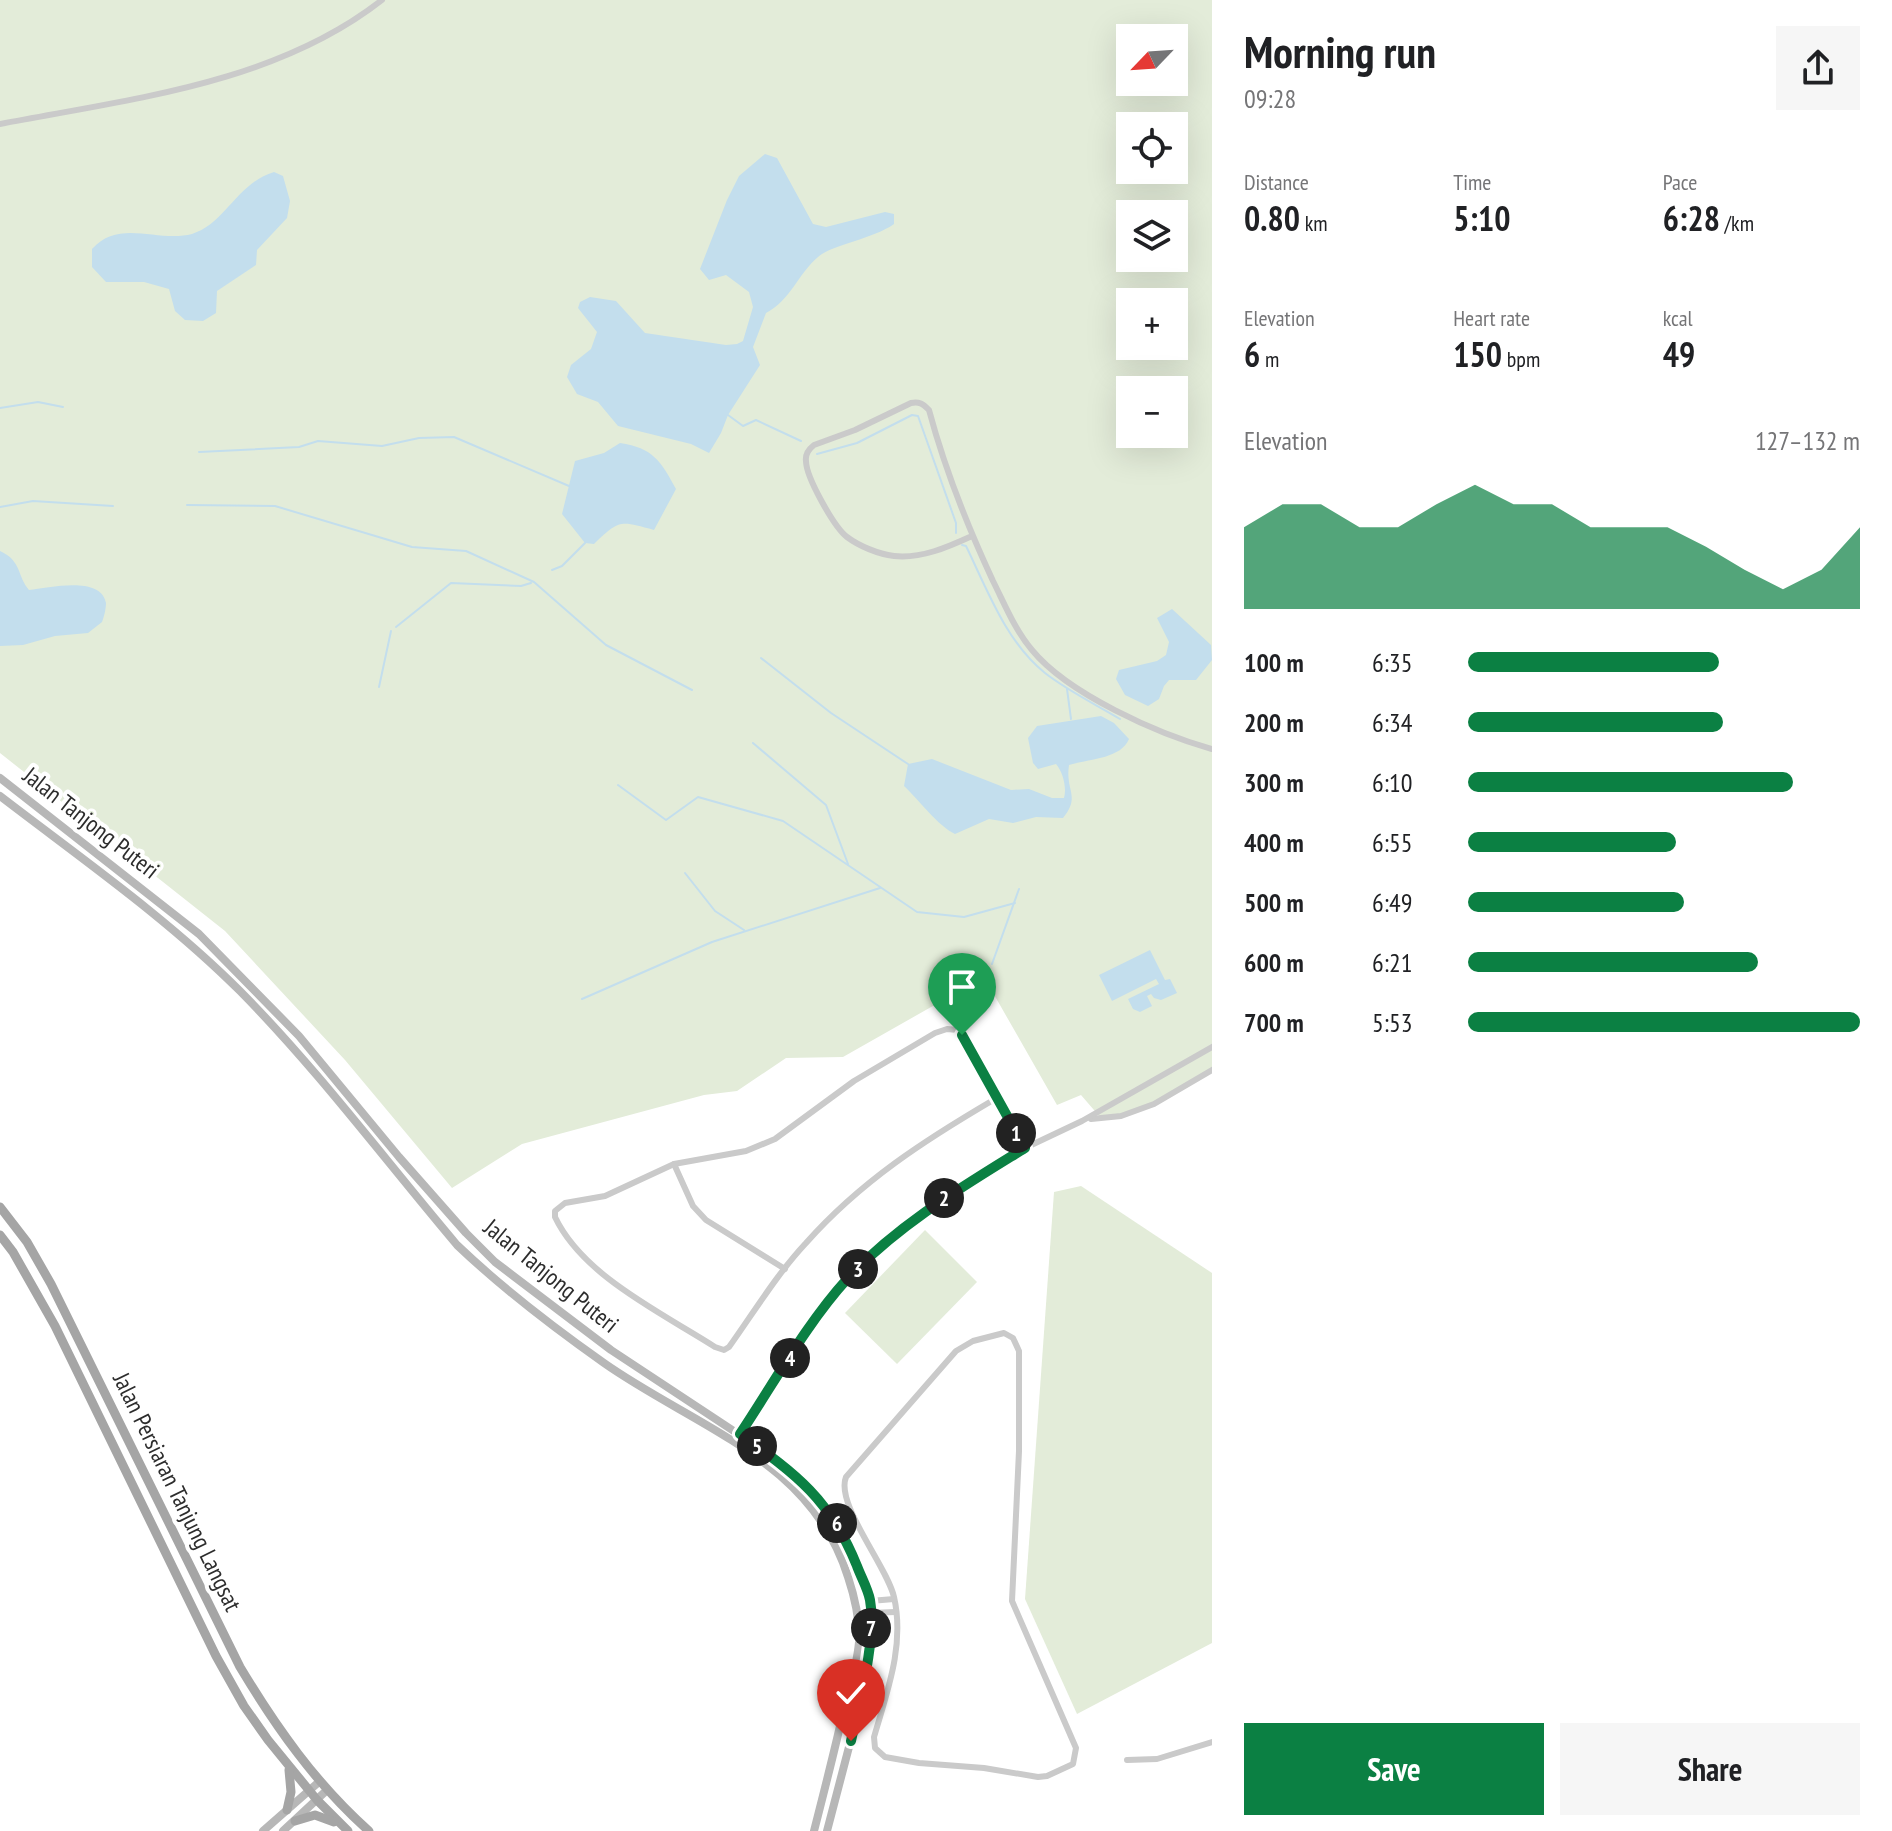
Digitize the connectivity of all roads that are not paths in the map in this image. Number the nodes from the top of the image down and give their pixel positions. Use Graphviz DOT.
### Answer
graph roads {
  1 [pos="382,0"];
  2 [pos="0,124"];
  3 [pos="972,536"];
  4 [pos="1212,749"];
  5 [pos="0,778"];
  6 [pos="0,796"];
  7 [pos="1212,1047"];
  8 [pos="1212,1070"];
  9 [pos="995,1099"];
  10 [pos="1082,1121"];
  11 [pos="1025,1148"];
  12 [pos="674,1164"];
  13 [pos="0,1207"];
  14 [pos="0,1235"];
  15 [pos="785,1269"];
  16 [pos="737,1438"];
  17 [pos="834,1517"];
  18 [pos="831,1534"];
  19 [pos="894,1599"];
  20 [pos="870,1601"];
  21 [pos="895,1612"];
  22 [pos="871,1613"];
  23 [pos="855,1724"];
  24 [pos="839,1730"];
  25 [pos="1212,1742"];
  26 [pos="1127,1760"];
  27 [pos="286,1762"];
  28 [pos="320,1781"];
  29 [pos="309,1790"];
  30 [pos="327,1790"];
  31 [pos="317,1800"];
  32 [pos="287,1810"];
  33 [pos="295,1821"];
  34 [pos="346,1829"];
  35 [pos="263,1831"];
  36 [pos="283,1831"];
  37 [pos="369,1831"];
  38 [pos="814,1831"];
  39 [pos="827,1831"];
  1 -- 2 [label="street"];
  3 -- 3 [label="street"];
  3 -- 4 [label="street"];
  5 -- 16 [label="street, Jalan Tanjong Puteri"];
  6 -- 16 [label="street, Jalan Tanjong Puteri"];
  7 -- 10 [label="street"];
  8 -- 10 [label="street"];
  9 -- 11 [label="street"];
  9 -- 12 [label="street"];
  9 -- 15 [label="street"];
  10 -- 11 [label="street"];
  11 -- 16 [label="street"];
  12 -- 15 [label="street"];
  12 -- 15 [label="street"];
  13 -- 28 [label="main road, Jalan Persiaran Tanjung Langsat"];
  14 -- 27 [label="main road, Jalan Persiaran Tanjung Langsat"];
  16 -- 17 [label="street, Jalan Tanjong Puteri"];
  16 -- 18 [label="street, Jalan Tanjong Puteri"];
  17 -- 18 [label="street"];
  17 -- 20 [label="street, Jalan Tanjong Puteri"];
  18 -- 24 [label="street, Jalan Tanjong Puteri"];
  19 -- 20 [label="street"];
  19 -- 21 [label="street"];
  19 -- 21 [label="street"];
  20 -- 22 [label="street, Jalan Tanjong Puteri"];
  21 -- 22 [label="street"];
  22 -- 23 [label="street, Jalan Tanjong Puteri"];
  23 -- 24 [label="street"];
  23 -- 39 [label="street, Jalan Tanjong Puteri"];
  24 -- 38 [label="street, Jalan Tanjong Puteri"];
  25 -- 26 [label="street"];
  27 -- 29 [label="main road, Jalan Persiaran Tanjung Langsat"];
  27 -- 32 [label="main road"];
  28 -- 29 [label="street"];
  28 -- 30 [label="main road, Jalan Persiaran Tanjung Langsat"];
  29 -- 31 [label="main road, Jalan Persiaran Tanjung Langsat"];
  29 -- 32 [label="street"];
  30 -- 31 [label="street"];
  30 -- 37 [label="main road, Jalan Persiaran Tanjung Langsat"];
  31 -- 33 [label="street"];
  31 -- 34 [label="main road, Jalan Persiaran Tanjung Langsat"];
  32 -- 35 [label="street"];
  33 -- 34 [label="main road"];
  33 -- 36 [label="street"];
}
